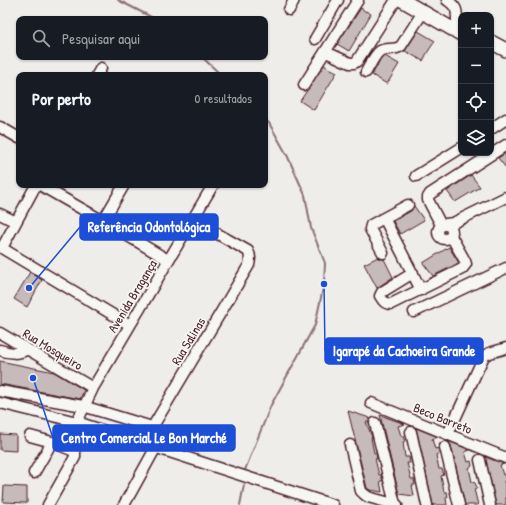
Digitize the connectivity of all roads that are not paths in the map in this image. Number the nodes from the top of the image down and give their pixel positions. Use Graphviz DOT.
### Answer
graph roads {
  1 [pos="294,0"];
  2 [pos="338,0"];
  3 [pos="358,0"];
  4 [pos="396,0"];
  5 [pos="402,0"];
  6 [pos="447,0"];
  7 [pos="422,6"];
  8 [pos="289,10"];
  9 [pos="458,16"];
  10 [pos="458,26"];
  11 [pos="315,39"];
  12 [pos="494,44"];
  13 [pos="506,50"];
  14 [pos="326,52"];
  15 [pos="494,54"];
  16 [pos="506,60"];
  17 [pos="366,72"];
  18 [pos="304,86"];
  19 [pos="506,119"];
  20 [pos="0,127"];
  21 [pos="494,127"];
  22 [pos="16,136"];
  23 [pos="506,145"];
  24 [pos="458,150"];
  25 [pos="416,176"];
  26 [pos="34,188"];
  27 [pos="45,188"];
  28 [pos="122,188"];
  29 [pos="211,188"];
  30 [pos="506,197"];
  31 [pos="408,205"];
  32 [pos="506,205"];
  33 [pos="0,214"];
  34 [pos="384,218"];
  35 [pos="193,220"];
  36 [pos="103,221"];
  37 [pos="16,222"];
  38 [pos="444,225"];
  39 [pos="451,235"];
  40 [pos="1,248"];
  41 [pos="383,253"];
  42 [pos="168,260"];
  43 [pos="506,268"];
  44 [pos="413,273"];
  45 [pos="421,290"];
  46 [pos="414,312"];
  47 [pos="130,325"];
  48 [pos="0,333"];
  49 [pos="506,348"];
  50 [pos="27,349"];
  51 [pos="0,350"];
  52 [pos="93,388"];
  53 [pos="0,390"];
  54 [pos="0,403"];
  55 [pos="371,403"];
  56 [pos="83,406"];
  57 [pos="77,422"];
  58 [pos="375,423"];
  59 [pos="152,426"];
  60 [pos="411,432"];
  61 [pos="448,434"];
  62 [pos="30,436"];
  63 [pos="52,442"];
  64 [pos="143,443"];
  65 [pos="350,445"];
  66 [pos="156,447"];
  67 [pos="445,447"];
  68 [pos="506,458"];
  69 [pos="480,460"];
  70 [pos="34,473"];
  71 [pos="48,505"];
  72 [pos="124,505"];
  73 [pos="333,505"];
  74 [pos="396,505"];
  75 [pos="428,505"];
  76 [pos="458,505"];
  77 [pos="490,505"];
  1 -- 8 [label="street"];
  2 -- 11 [label="street"];
  3 -- 14 [label="street"];
  4 -- 14 [label="street"];
  5 -- 7 [label="main road"];
  6 -- 9 [label="street"];
  7 -- 10 [label="main road"];
  7 -- 17 [label="street"];
  12 -- 13 [label="main road"];
  14 -- 18 [label="street"];
  15 -- 16 [label="main road"];
  19 -- 21 [label="street"];
  20 -- 22 [label="street"];
  23 -- 38 [label="street"];
  24 -- 25 [label="street"];
  26 -- 37 [label="street"];
  27 -- 36 [label="street"];
  28 -- 36 [label="street"];
  29 -- 35 [label="street, Avenida Bragança"];
  30 -- 38 [label="street"];
  31 -- 34 [label="street"];
  32 -- 39 [label="street"];
  33 -- 37 [label="street"];
  34 -- 41 [label="street"];
  34 -- 44 [label="street"];
  35 -- 42 [label="street, Avenida Bragança"];
  35 -- 59 [label="street, Rua Salinas"];
  36 -- 42 [label="street"];
  37 -- 40 [label="street"];
  38 -- 39 [label="street"];
  39 -- 45 [label="street"];
  40 -- 47 [label="street"];
  42 -- 47 [label="street, Avenida Bragança"];
  43 -- 46 [label="street"];
  44 -- 45 [label="street"];
  44 -- 45 [label="street"];
  47 -- 52 [label="street, Avenida Bragança"];
  48 -- 50 [label="street, Rua Mosqueiro"];
  49 -- 61 [label="street"];
  50 -- 51 [label="street"];
  50 -- 52 [label="street, Rua Mosqueiro"];
  52 -- 56 [label="street, Avenida Bragança"];
  53 -- 56 [label="street"];
  54 -- 57 [label="street"];
  55 -- 61 [label="street, Beco Barreto"];
  56 -- 57 [label="street, Avenida Bragança"];
  56 -- 59 [label="street"];
  57 -- 64 [label="street"];
  58 -- 74 [label="street"];
  59 -- 64 [label="street, Rua Salinas"];
  60 -- 75 [label="street"];
  61 -- 68 [label="street, Beco Barreto"];
  62 -- 63 [label="street"];
  63 -- 70 [label="street"];
  63 -- 71 [label="street"];
  64 -- 66 [label="street"];
  65 -- 74 [label="street"];
  66 -- 72 [label="street"];
  66 -- 73 [label="street"];
  67 -- 76 [label="street"];
  69 -- 77 [label="street"];
}
